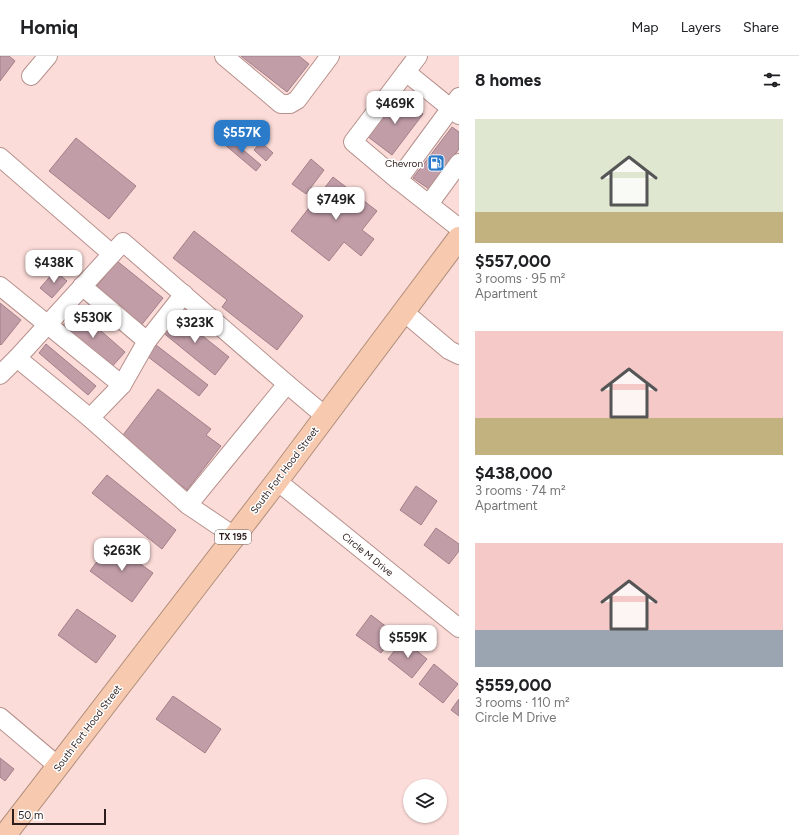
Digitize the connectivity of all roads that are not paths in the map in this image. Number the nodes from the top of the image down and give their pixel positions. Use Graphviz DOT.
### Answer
graph roads {
  1 [pos="48,56"];
  2 [pos="224,56"];
  3 [pos="418,56"];
  4 [pos="329,57"];
  5 [pos="406,72"];
  6 [pos="31,76"];
  7 [pos="456,106"];
  8 [pos="0,157"];
  9 [pos="459,164"];
  10 [pos="398,180"];
  11 [pos="428,204"];
  12 [pos="459,228"];
  13 [pos="459,238"];
  14 [pos="112,254"];
  15 [pos="0,286"];
  16 [pos="82,286"];
  17 [pos="184,294"];
  18 [pos="404,312"];
  19 [pos="47,325"];
  20 [pos="147,341"];
  21 [pos="459,355"];
  22 [pos="17,358"];
  23 [pos="1,372"];
  24 [pos="287,384"];
  25 [pos="122,385"];
  26 [pos="325,416"];
  27 [pos="90,418"];
  28 [pos="277,481"];
  29 [pos="188,505"];
  30 [pos="234,536"];
  31 [pos="459,628"];
  32 [pos="0,717"];
  33 [pos="58,766"];
  34 [pos="5,835"];
  1 -- 6 [label="street"];
  2 -- 4 [label="street"];
  3 -- 5 [label="street"];
  5 -- 7 [label="street"];
  5 -- 10 [label="street"];
  7 -- 10 [label="street"];
  8 -- 14 [label="street"];
  9 -- 11 [label="street"];
  10 -- 11 [label="street"];
  11 -- 12 [label="street"];
  13 -- 18 [label="highway, South Fort Hood Street / TX 195"];
  14 -- 16 [label="street"];
  14 -- 17 [label="street"];
  15 -- 19 [label="street"];
  16 -- 19 [label="street"];
  16 -- 20 [label="street"];
  17 -- 20 [label="street"];
  17 -- 24 [label="street"];
  18 -- 21 [label="street"];
  18 -- 26 [label="highway, South Fort Hood Street / TX 195"];
  19 -- 22 [label="street"];
  19 -- 25 [label="street"];
  20 -- 25 [label="street"];
  22 -- 23 [label="street"];
  22 -- 27 [label="street"];
  24 -- 26 [label="street"];
  24 -- 29 [label="street"];
  25 -- 27 [label="street"];
  26 -- 28 [label="highway, South Fort Hood Street / TX 195"];
  27 -- 29 [label="street"];
  28 -- 30 [label="highway, South Fort Hood Street / TX 195"];
  28 -- 31 [label="street, Circle M Drive"];
  29 -- 30 [label="street"];
  30 -- 33 [label="highway, South Fort Hood Street / TX 195"];
  32 -- 33 [label="street"];
  33 -- 34 [label="highway, South Fort Hood Street / TX 195"];
}
